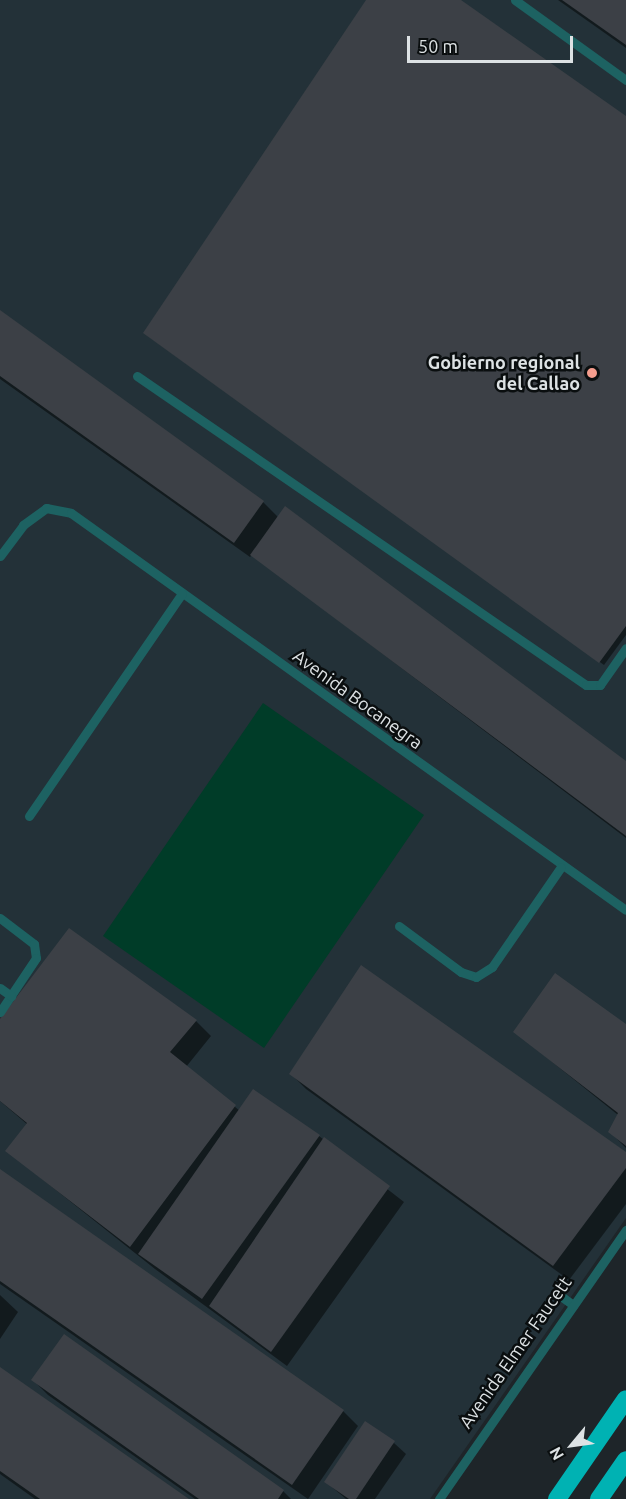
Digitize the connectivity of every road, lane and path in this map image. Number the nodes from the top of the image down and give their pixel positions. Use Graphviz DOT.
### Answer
graph roads {
  1 [pos="515,0"];
  2 [pos="626,80"];
  3 [pos="137,376"];
  4 [pos="0,556"];
  5 [pos="182,593"];
  6 [pos="626,648"];
  7 [pos="29,816"];
  8 [pos="561,867"];
  9 [pos="626,910"];
  10 [pos="0,918"];
  11 [pos="399,926"];
  12 [pos="0,988"];
  13 [pos="11,996"];
  14 [pos="0,1012"];
  15 [pos="626,1230"];
  16 [pos="558,1294"];
  17 [pos="573,1305"];
  18 [pos="626,1399"];
  19 [pos="626,1460"];
  20 [pos="439,1499"];
  21 [pos="557,1499"];
  22 [pos="598,1499"];
  1 -- 2 [label="lane"];
  3 -- 6 [label="lane"];
  4 -- 5 [label="lane, Avenida Bocanegra"];
  5 -- 7 [label="lane"];
  5 -- 8 [label="lane, Avenida Bocanegra"];
  8 -- 9 [label="lane, Avenida Bocanegra"];
  8 -- 11 [label="lane"];
  10 -- 13 [label="lane"];
  12 -- 13 [label="lane"];
  13 -- 14 [label="lane"];
  15 -- 17 [label="lane, Avenida Elmer Faucett"];
  16 -- 17 [label="lane"];
  17 -- 20 [label="lane, Avenida Elmer Faucett"];
  18 -- 21 [label="highway"];
  19 -- 22 [label="highway"];
}
